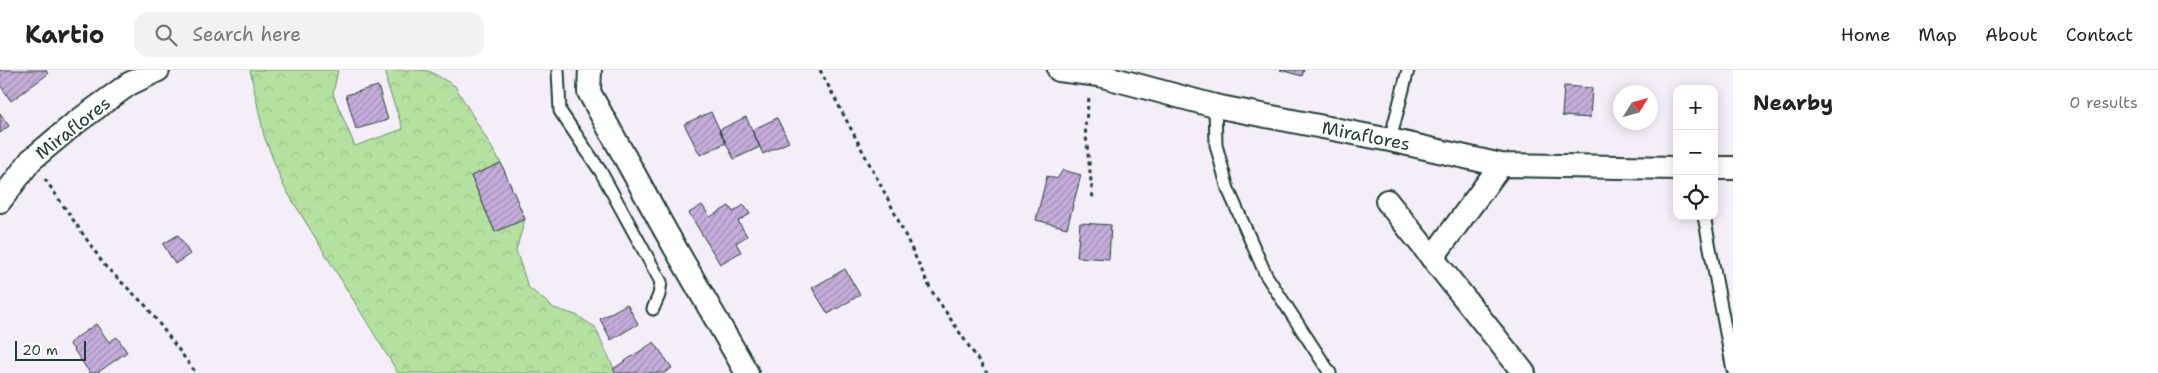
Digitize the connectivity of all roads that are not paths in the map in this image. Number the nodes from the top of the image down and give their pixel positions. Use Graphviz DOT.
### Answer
graph roads {
  1 [pos="158,70"];
  2 [pos="558,70"];
  3 [pos="590,70"];
  4 [pos="1058,70"];
  5 [pos="1408,70"];
  6 [pos="128,77"];
  7 [pos="1215,106"];
  8 [pos="1390,140"];
  9 [pos="1501,165"];
  10 [pos="1673,168"];
  11 [pos="1718,168"];
  12 [pos="1733,168"];
  13 [pos="0,201"];
  14 [pos="1387,201"];
  15 [pos="1705,220"];
  16 [pos="1432,258"];
  17 [pos="653,309"];
  18 [pos="1733,370"];
  19 [pos="747,373"];
  20 [pos="1330,373"];
  21 [pos="1524,373"];
  1 -- 6 [label="street, Miraflores"];
  2 -- 17 [label="lane"];
  3 -- 19 [label="street"];
  4 -- 7 [label="street, Miraflores"];
  5 -- 8 [label="lane"];
  6 -- 13 [label="street, Miraflores"];
  7 -- 8 [label="street, Miraflores"];
  7 -- 20 [label="lane"];
  8 -- 9 [label="street, Miraflores"];
  9 -- 10 [label="street, Miraflores"];
  9 -- 16 [label="street"];
  11 -- 12 [label="street"];
  14 -- 16 [label="street"];
  15 -- 18 [label="lane"];
  16 -- 21 [label="street"];
}
